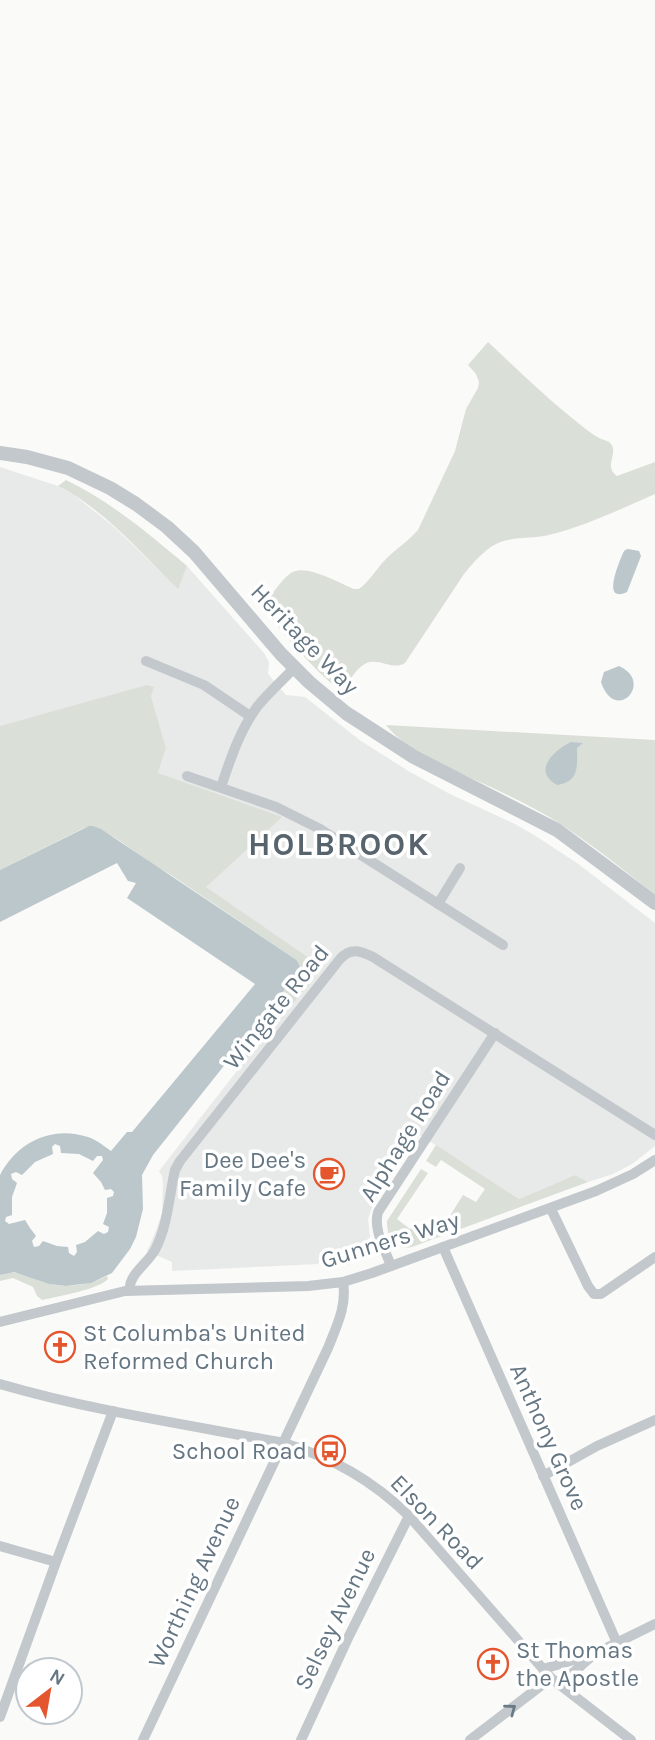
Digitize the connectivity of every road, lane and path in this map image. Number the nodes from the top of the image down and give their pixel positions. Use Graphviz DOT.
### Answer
graph roads {
  1 [pos="0,453"];
  2 [pos="146,661"];
  3 [pos="294,668"];
  4 [pos="250,716"];
  5 [pos="187,776"];
  6 [pos="220,787"];
  7 [pos="460,868"];
  8 [pos="655,903"];
  9 [pos="438,904"];
  10 [pos="503,945"];
  11 [pos="495,1033"];
  12 [pos="655,1135"];
  13 [pos="655,1160"];
  14 [pos="551,1209"];
  15 [pos="443,1247"];
  16 [pos="655,1256"];
  17 [pos="391,1266"];
  18 [pos="343,1282"];
  19 [pos="130,1290"];
  20 [pos="0,1322"];
  21 [pos="0,1384"];
  22 [pos="113,1411"];
  23 [pos="655,1420"];
  24 [pos="284,1443"];
  25 [pos="543,1476"];
  26 [pos="409,1516"];
  27 [pos="0,1546"];
  28 [pos="56,1562"];
  29 [pos="655,1624"];
  30 [pos="617,1643"];
  31 [pos="594,1654"];
  32 [pos="551,1677"];
  33 [pos="0,1717"];
  34 [pos="143,1740"];
  35 [pos="301,1740"];
  36 [pos="470,1740"];
  37 [pos="631,1740"];
  1 -- 3 [label="street, Heritage Way"];
  2 -- 4 [label="street"];
  3 -- 4 [label="street"];
  3 -- 8 [label="street, Heritage Way"];
  4 -- 6 [label="street"];
  5 -- 6 [label="street"];
  6 -- 9 [label="street"];
  7 -- 9 [label="street"];
  9 -- 10 [label="street"];
  11 -- 12 [label="street, Wingate Road"];
  11 -- 17 [label="street, Alphage Road"];
  11 -- 19 [label="street, Wingate Road"];
  13 -- 14 [label="street, Gunners Way"];
  14 -- 15 [label="street, Gunners Way"];
  14 -- 16 [label="street"];
  15 -- 17 [label="street, Gunners Way"];
  15 -- 25 [label="street, Anthony Grove"];
  17 -- 18 [label="street, Gunners Way"];
  18 -- 19 [label="street, Gunners Way"];
  18 -- 24 [label="street"];
  19 -- 20 [label="street, Gunners Way"];
  21 -- 22 [label="street, Elson Road"];
  22 -- 24 [label="street, Elson Road"];
  22 -- 28 [label="street"];
  23 -- 25 [label="street"];
  24 -- 26 [label="street, Elson Road"];
  24 -- 34 [label="street, Worthing Avenue"];
  25 -- 30 [label="street, Anthony Grove"];
  26 -- 32 [label="street, Elson Road"];
  26 -- 35 [label="street, Selsey Avenue"];
  27 -- 28 [label="street"];
  28 -- 33 [label="street"];
  29 -- 30 [label="street"];
  30 -- 31 [label="street"];
  31 -- 32 [label="street"];
  31 -- 32 [label="street"];
  36 -- 32 [label="street, one-way"];
  32 -- 37 [label="street, Elson Road"];
}
